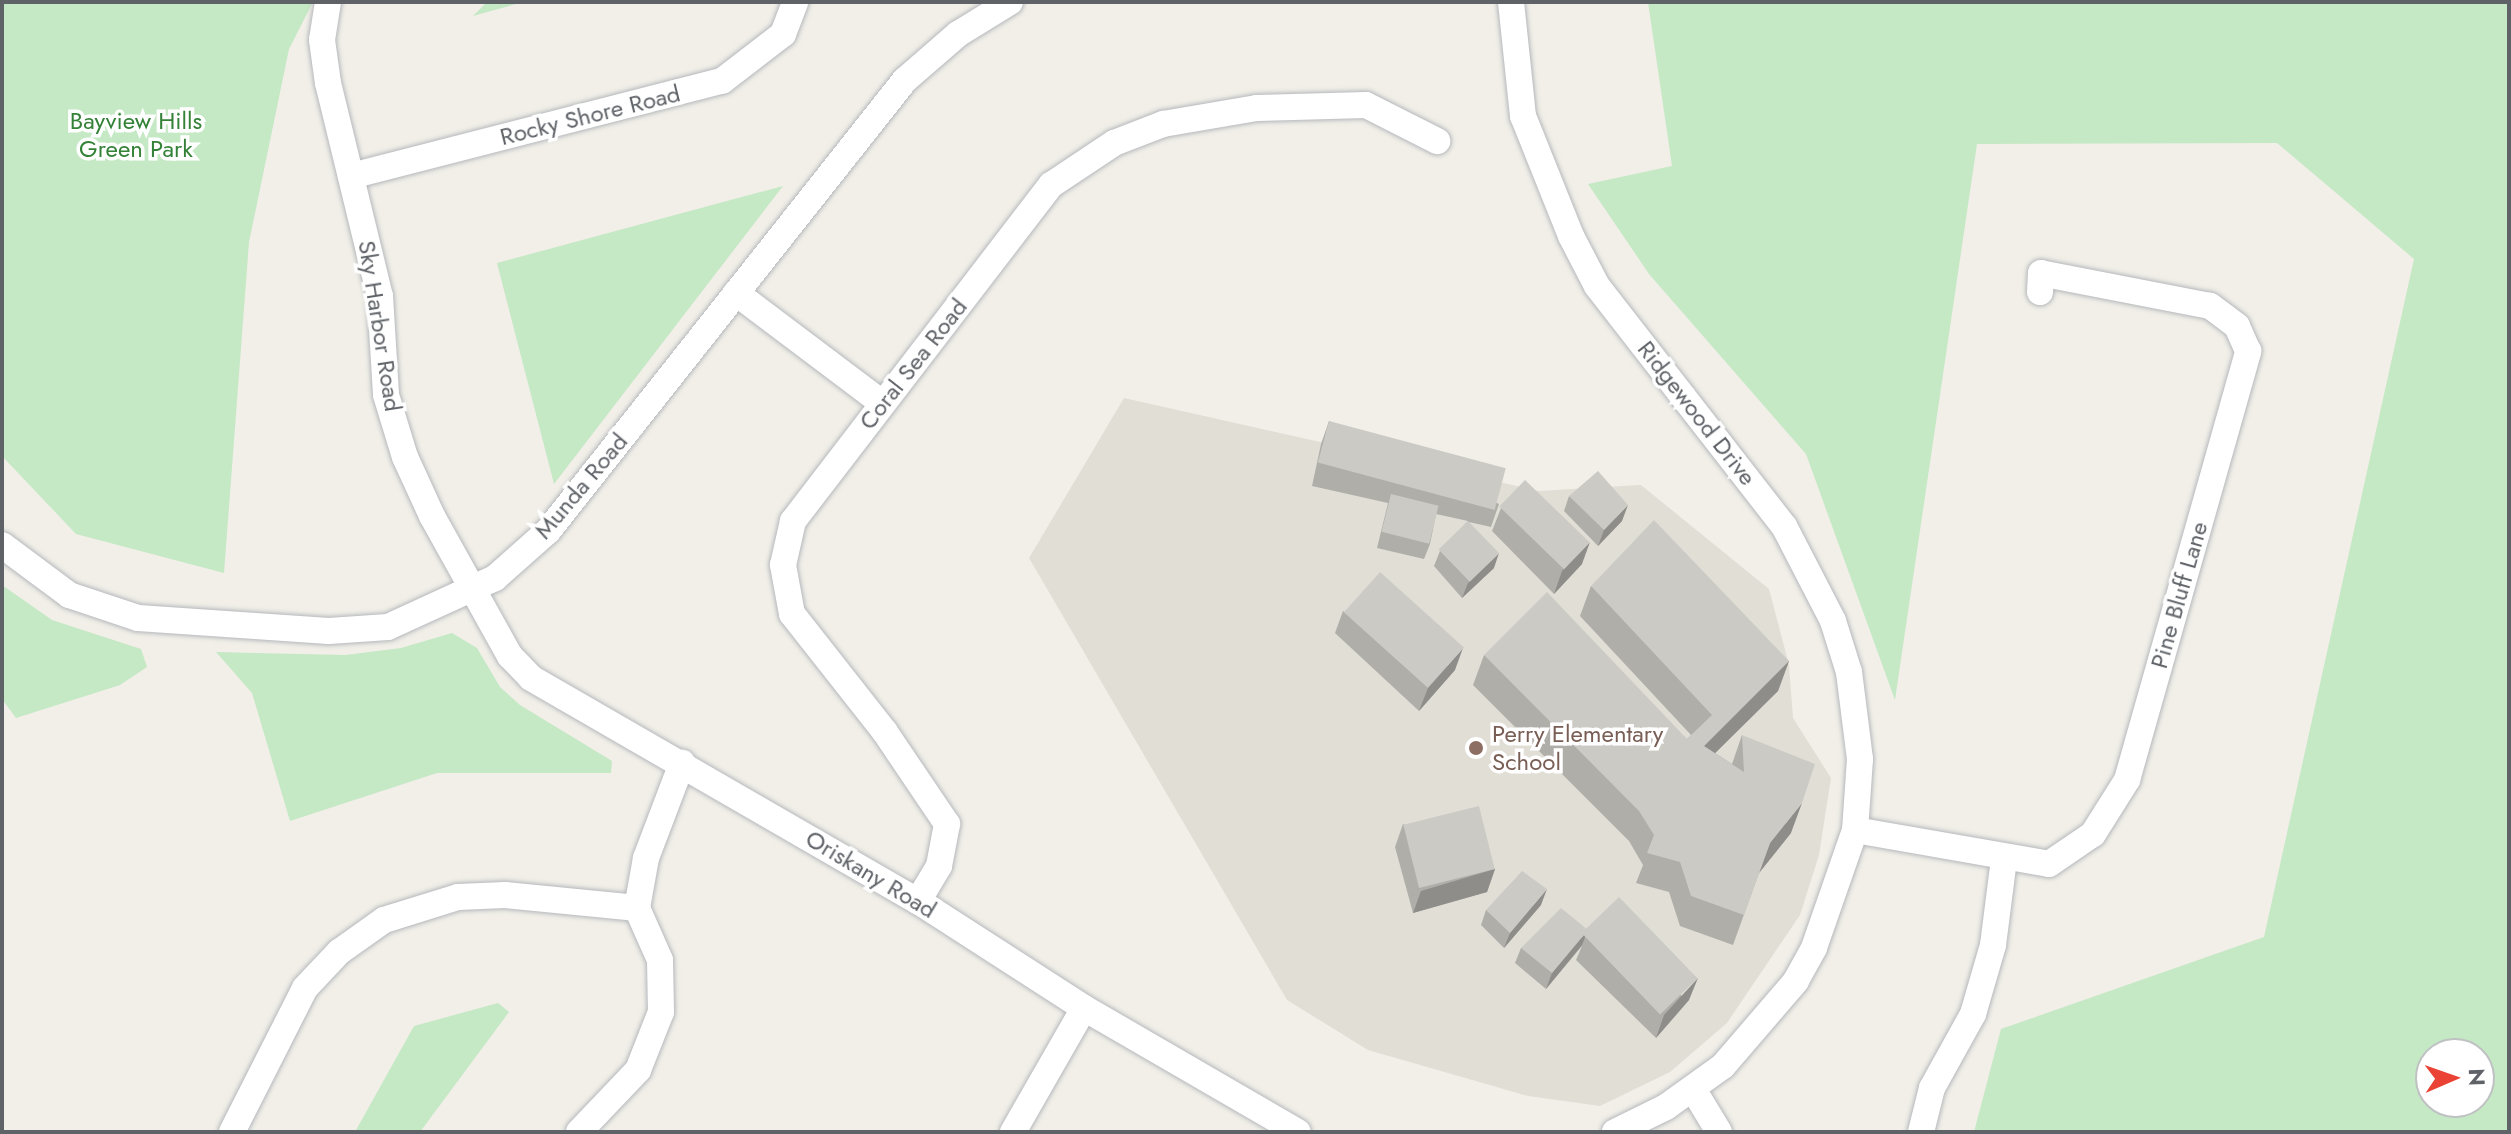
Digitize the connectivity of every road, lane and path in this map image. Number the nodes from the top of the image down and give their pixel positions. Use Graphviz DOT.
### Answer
graph roads {
  1 [pos="328,2"];
  2 [pos="795,2"];
  3 [pos="1010,2"];
  4 [pos="1511,2"];
  5 [pos="1437,141"];
  6 [pos="351,176"];
  7 [pos="2040,292"];
  8 [pos="736,293"];
  9 [pos="882,403"];
  10 [pos="2,545"];
  11 [pos="473,589"];
  12 [pos="682,763"];
  13 [pos="1855,830"];
  14 [pos="2004,859"];
  15 [pos="918,901"];
  16 [pos="637,908"];
  17 [pos="1084,1008"];
  18 [pos="1693,1089"];
  19 [pos="232,1132"];
  20 [pos="579,1132"];
  21 [pos="1015,1132"];
  22 [pos="1298,1132"];
  23 [pos="1615,1132"];
  24 [pos="1719,1132"];
  25 [pos="1921,1132"];
  1 -- 6 [label="street, Sky Harbor Road"];
  2 -- 6 [label="street, Rocky Shore Road"];
  3 -- 8 [label="street, Munda Road"];
  4 -- 13 [label="street, Ridgewood Drive"];
  5 -- 9 [label="street, Coral Sea Road"];
  6 -- 11 [label="street, Sky Harbor Road"];
  7 -- 14 [label="street, Pine Bluff Lane"];
  8 -- 9 [label="street"];
  8 -- 11 [label="street, Munda Road"];
  9 -- 15 [label="street, Coral Sea Road"];
  10 -- 11 [label="street, Munda Road"];
  11 -- 12 [label="street, Oriskany Road"];
  12 -- 15 [label="street, Oriskany Road"];
  12 -- 16 [label="street"];
  13 -- 14 [label="street, Pine Bluff Lane"];
  13 -- 18 [label="street"];
  14 -- 25 [label="street"];
  15 -- 17 [label="street, Oriskany Road"];
  16 -- 19 [label="street"];
  16 -- 20 [label="street"];
  17 -- 21 [label="street"];
  17 -- 22 [label="street, Oriskany Road"];
  18 -- 23 [label="street"];
  18 -- 24 [label="street"];
}
